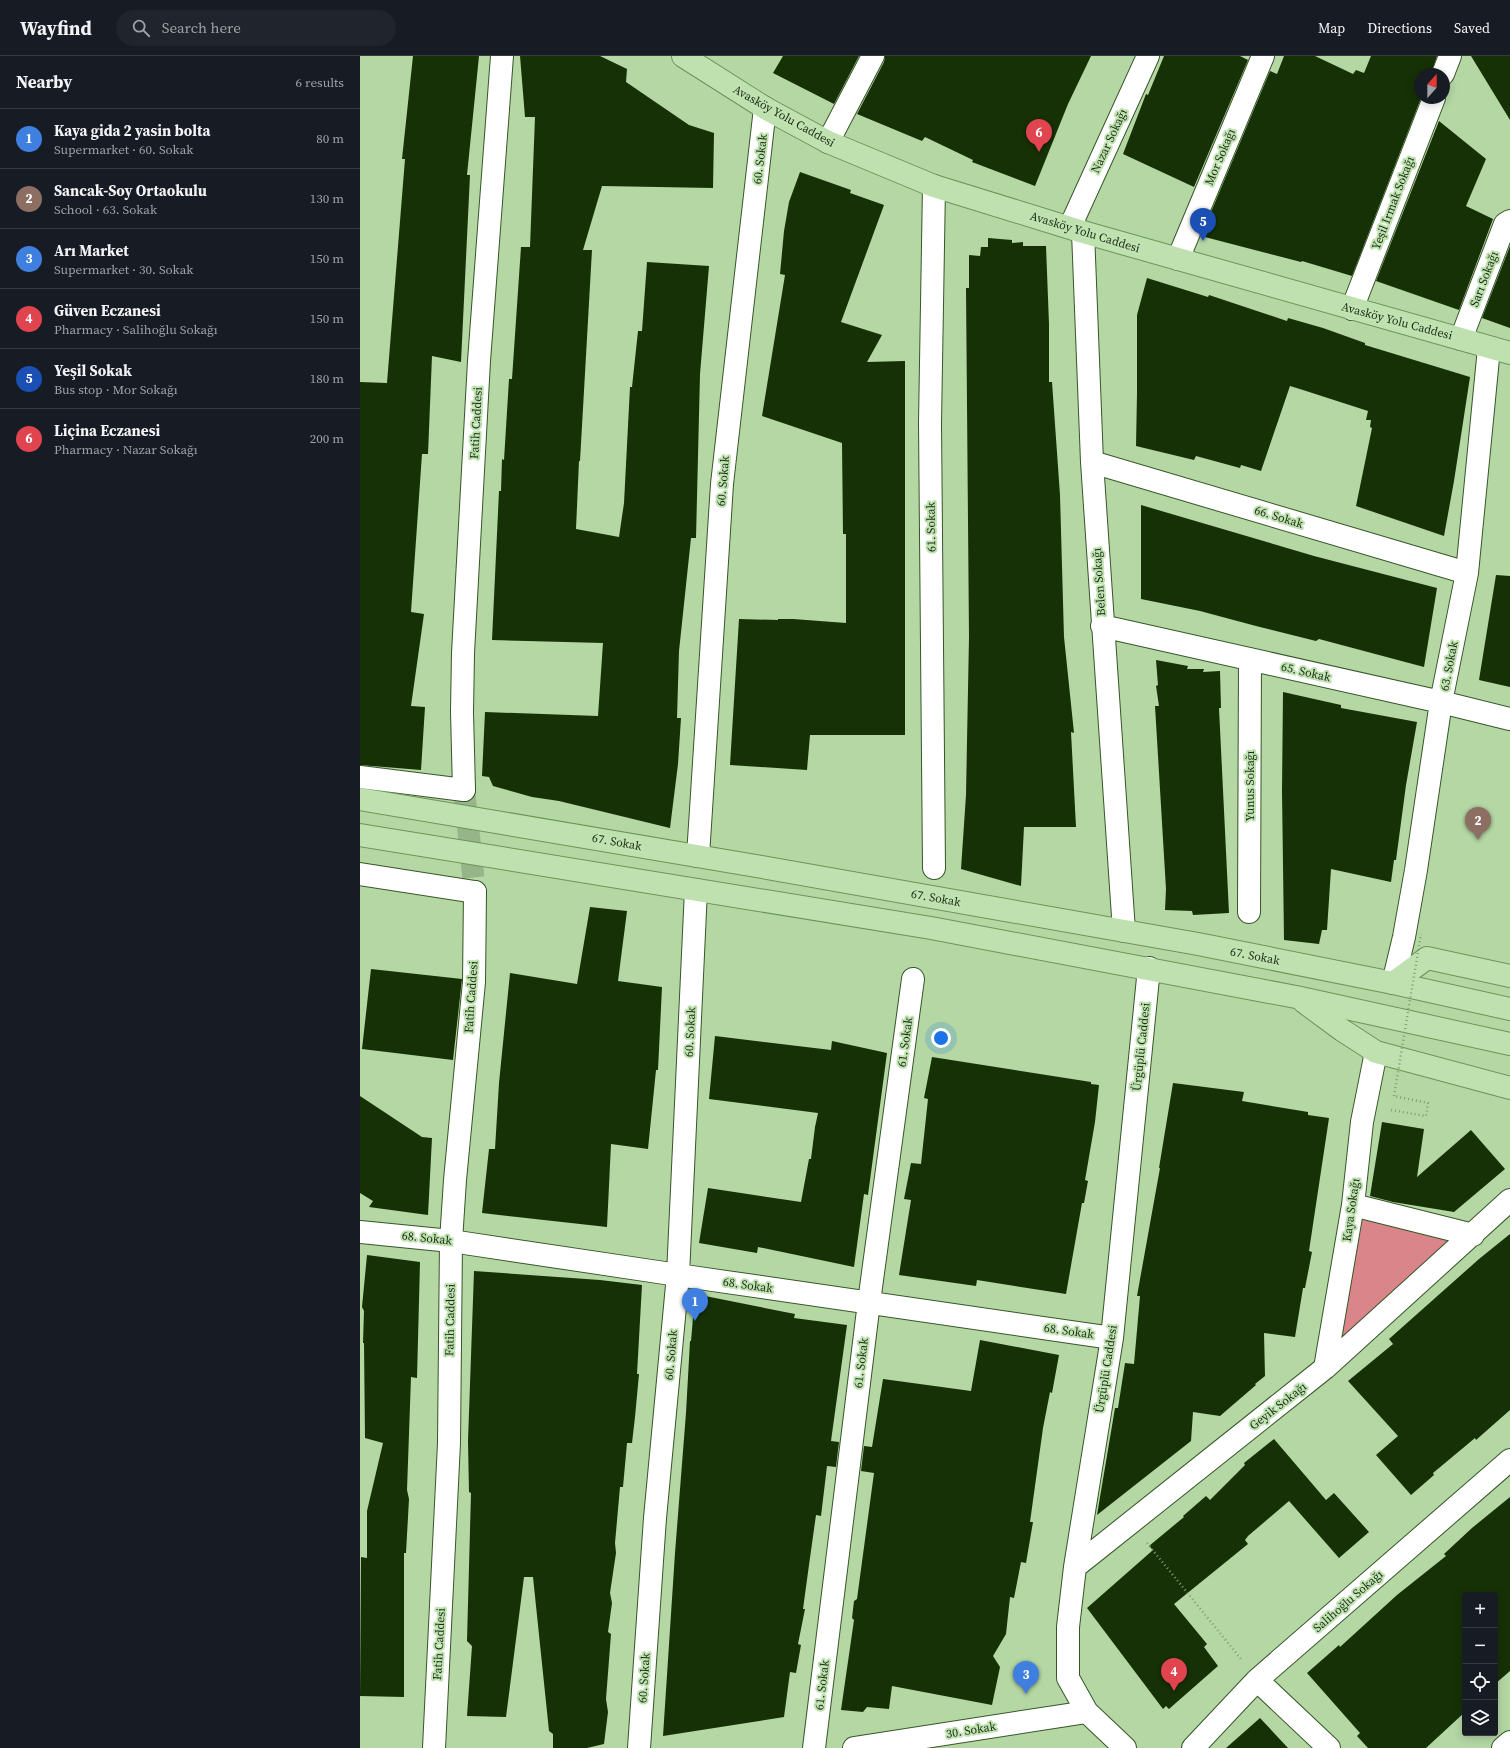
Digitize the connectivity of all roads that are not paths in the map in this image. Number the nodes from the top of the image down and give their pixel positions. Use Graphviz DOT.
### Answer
graph roads {
  1 [pos="502,56"];
  2 [pos="683,56"];
  3 [pos="873,56"];
  4 [pos="1148,56"];
  5 [pos="1263,56"];
  6 [pos="1450,56"];
  7 [pos="1445,68"];
  8 [pos="1432,104"];
  9 [pos="766,108"];
  10 [pos="828,142"];
  11 [pos="934,186"];
  12 [pos="1510,221"];
  13 [pos="1076,229"];
  14 [pos="1178,259"];
  15 [pos="1352,309"];
  16 [pos="1461,339"];
  17 [pos="1489,348"];
  18 [pos="1510,354"];
  19 [pos="1092,462"];
  20 [pos="1467,573"];
  21 [pos="1102,626"];
  22 [pos="1250,659"];
  23 [pos="1441,702"];
  24 [pos="1510,719"];
  25 [pos="360,777"];
  26 [pos="360,799"];
  27 [pos="360,835"];
  28 [pos="698,856"];
  29 [pos="934,868"];
  30 [pos="360,874"];
  31 [pos="696,890"];
  32 [pos="1249,912"];
  33 [pos="1124,931"];
  34 [pos="1149,968"];
  35 [pos="1510,976"];
  36 [pos="913,979"];
  37 [pos="1393,983"];
  38 [pos="1296,997"];
  39 [pos="1510,1009"];
  40 [pos="1510,1044"];
  41 [pos="1376,1052"];
  42 [pos="1510,1088"];
  43 [pos="1510,1200"];
  44 [pos="1353,1206"];
  45 [pos="360,1232"];
  46 [pos="1473,1235"];
  47 [pos="451,1241"];
  48 [pos="678,1275"];
  49 [pos="869,1302"];
  50 [pos="1112,1338"];
  51 [pos="1325,1368"];
  52 [pos="1510,1460"];
  53 [pos="1075,1567"];
  54 [pos="1257,1680"];
  55 [pos="1087,1712"];
  56 [pos="1510,1742"];
  57 [pos="434,1748"];
  58 [pos="639,1748"];
  59 [pos="814,1748"];
  60 [pos="854,1748"];
  61 [pos="1125,1748"];
  62 [pos="1193,1748"];
  63 [pos="1329,1748"];
  64 [pos="1503,1748"];
  1 -- 25 [label="street, Fatih Caddesi"];
  2 -- 9 [label="main road, Avasköy Yolu Caddesi"];
  3 -- 10 [label="street"];
  4 -- 13 [label="street, Nazar Sokağı"];
  5 -- 14 [label="street, Mor Sokağı"];
  6 -- 7 [label="street"];
  8 -- 15 [label="street, Yeşil Irmak Sokağı"];
  9 -- 10 [label="main road, Avasköy Yolu Caddesi"];
  9 -- 28 [label="street, 60. Sokak"];
  10 -- 11 [label="main road, Avasköy Yolu Caddesi"];
  11 -- 13 [label="main road, Avasköy Yolu Caddesi"];
  11 -- 29 [label="street, 61. Sokak"];
  12 -- 16 [label="street, Sarı Sokağı"];
  13 -- 14 [label="main road, Avasköy Yolu Caddesi"];
  13 -- 19 [label="street, Belen Sokağı"];
  14 -- 15 [label="main road, Avasköy Yolu Caddesi"];
  15 -- 16 [label="main road, Avasköy Yolu Caddesi"];
  16 -- 17 [label="main road, Avasköy Yolu Caddesi"];
  17 -- 18 [label="main road, Avasköy Yolu Caddesi"];
  17 -- 20 [label="street, 63. Sokak"];
  19 -- 20 [label="street, 66. Sokak"];
  19 -- 21 [label="street, Belen Sokağı"];
  20 -- 23 [label="street, 63. Sokak"];
  21 -- 22 [label="street, 65. Sokak"];
  21 -- 33 [label="street, Belen Sokağı"];
  22 -- 23 [label="street, 65. Sokak"];
  22 -- 32 [label="street, Yunus Sokağı"];
  23 -- 24 [label="street, 65. Sokak"];
  23 -- 37 [label="street, 63. Sokak"];
  26 -- 28 [label="main road, 67. Sokak"];
  27 -- 31 [label="main road"];
  28 -- 31 [label="main road"];
  28 -- 33 [label="main road, 67. Sokak"];
  30 -- 47 [label="street, Fatih Caddesi"];
  31 -- 34 [label="main road"];
  31 -- 48 [label="street, 60. Sokak"];
  33 -- 37 [label="main road, 67. Sokak"];
  34 -- 38 [label="main road"];
  34 -- 50 [label="street, Ürgüplü Caddesi"];
  35 -- 37 [label="main road"];
  36 -- 49 [label="street, 61. Sokak"];
  37 -- 39 [label="main road, 67. Sokak"];
  38 -- 40 [label="main road"];
  38 -- 41 [label="main road"];
  41 -- 42 [label="main road"];
  41 -- 44 [label="street, Kaya Sokağı"];
  43 -- 46 [label="street, Geyik Sokağı"];
  44 -- 46 [label="street"];
  44 -- 51 [label="street, Kaya Sokağı"];
  45 -- 47 [label="street, 68. Sokak"];
  46 -- 51 [label="street, Geyik Sokağı"];
  47 -- 48 [label="street, 68. Sokak"];
  47 -- 57 [label="street, Fatih Caddesi"];
  48 -- 49 [label="street, 68. Sokak"];
  48 -- 58 [label="street, 60. Sokak"];
  49 -- 50 [label="street, 68. Sokak"];
  49 -- 59 [label="street, 61. Sokak"];
  50 -- 53 [label="street, Ürgüplü Caddesi"];
  51 -- 53 [label="street, Geyik Sokağı"];
  52 -- 54 [label="street, Salihoğlu Sokağı"];
  53 -- 55 [label="street, Ürgüplü Caddesi"];
  54 -- 62 [label="street, Salihoğlu Sokağı"];
  54 -- 63 [label="street"];
  55 -- 60 [label="street, 30. Sokak"];
  55 -- 61 [label="street, Ürgüplü Caddesi"];
  56 -- 64 [label="street"];
}
